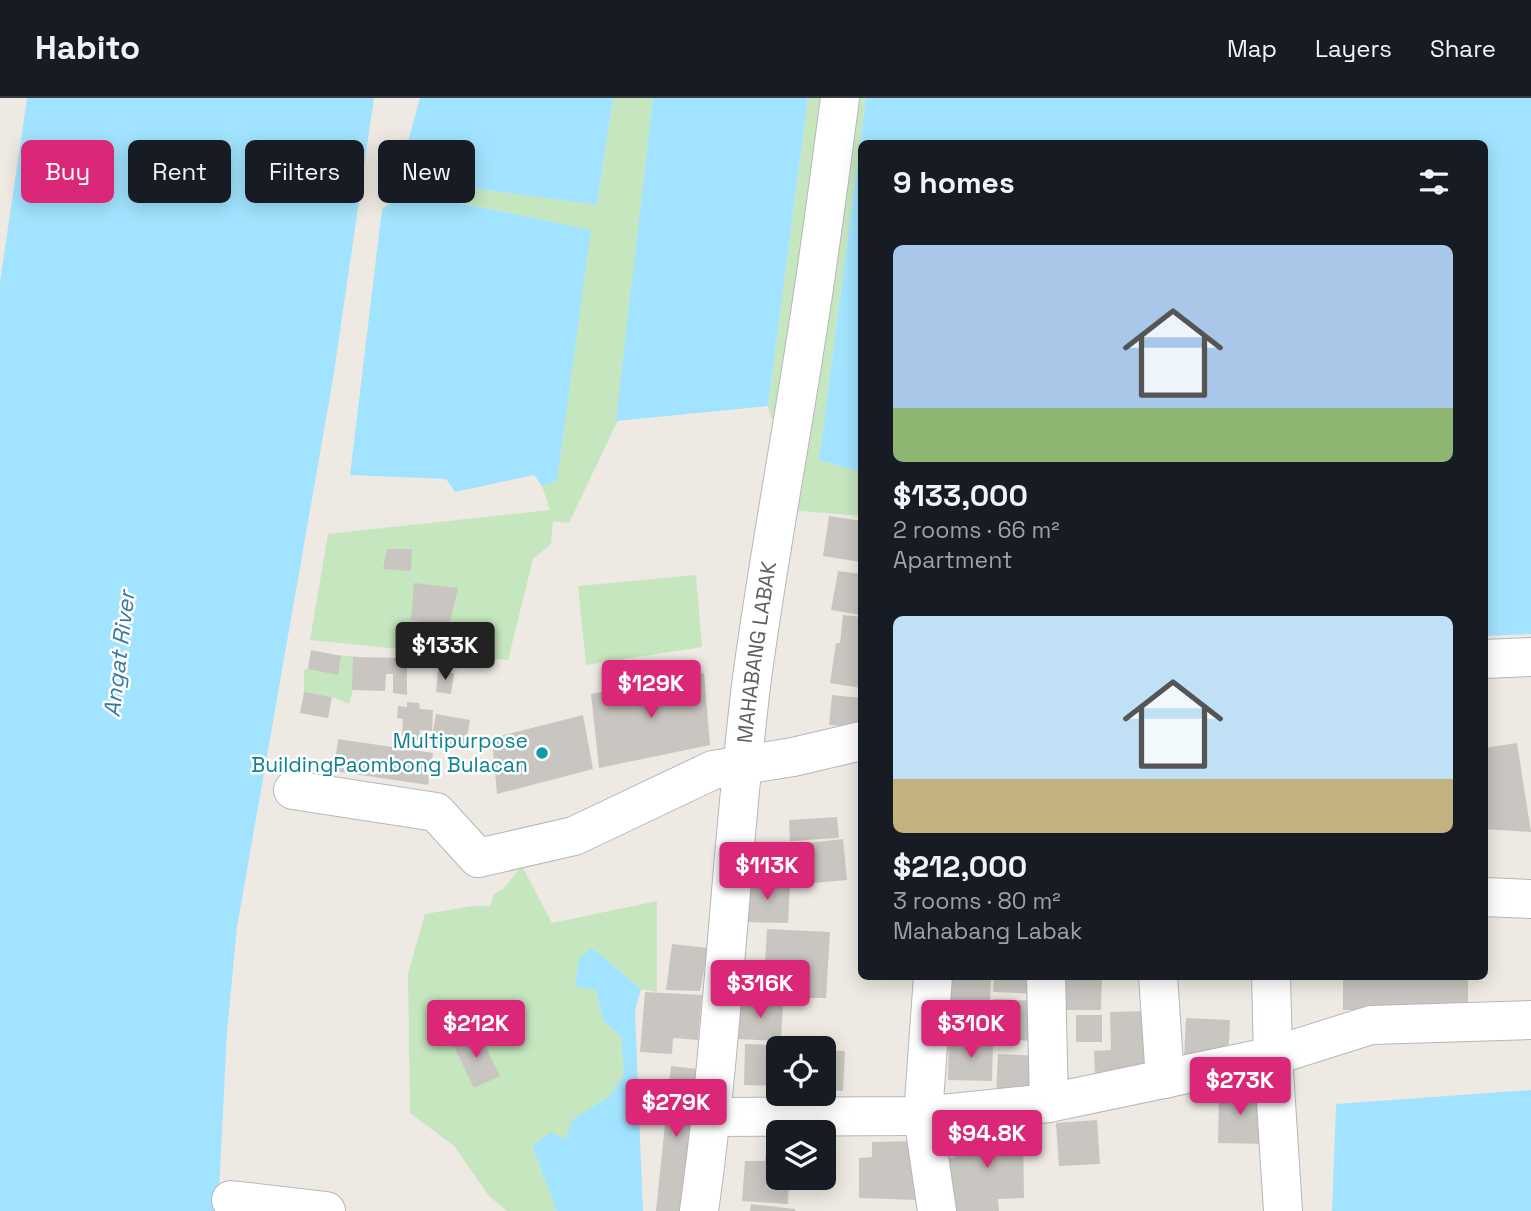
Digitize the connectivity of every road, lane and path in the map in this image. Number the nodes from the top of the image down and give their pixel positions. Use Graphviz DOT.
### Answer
graph roads {
  1 [pos="839,98"];
  2 [pos="1531,657"];
  3 [pos="1488,659"];
  4 [pos="858,742"];
  5 [pos="742,766"];
  6 [pos="293,790"];
  7 [pos="1488,897"];
  8 [pos="1531,899"];
  9 [pos="933,980"];
  10 [pos="1046,980"];
  11 [pos="1158,980"];
  12 [pos="1271,980"];
  13 [pos="1531,1020"];
  14 [pos="1273,1056"];
  15 [pos="1165,1079"];
  16 [pos="1049,1103"];
  17 [pos="923,1116"];
  18 [pos="712,1117"];
  19 [pos="231,1200"];
  20 [pos="326,1211"];
  21 [pos="699,1211"];
  22 [pos="937,1211"];
  23 [pos="1283,1211"];
  1 -- 5 [label="street, MAHABANG LABAK"];
  2 -- 3 [label="street"];
  4 -- 5 [label="street"];
  5 -- 6 [label="street"];
  5 -- 18 [label="street, MAHABANG LABAK"];
  7 -- 8 [label="street"];
  9 -- 17 [label="street"];
  10 -- 16 [label="street"];
  11 -- 15 [label="street"];
  12 -- 14 [label="street"];
  13 -- 14 [label="street"];
  14 -- 15 [label="street"];
  14 -- 23 [label="street"];
  15 -- 16 [label="street"];
  16 -- 17 [label="street"];
  17 -- 18 [label="street"];
  17 -- 22 [label="street"];
  18 -- 21 [label="street, MAHABANG LABAK"];
  19 -- 20 [label="street"];
}
